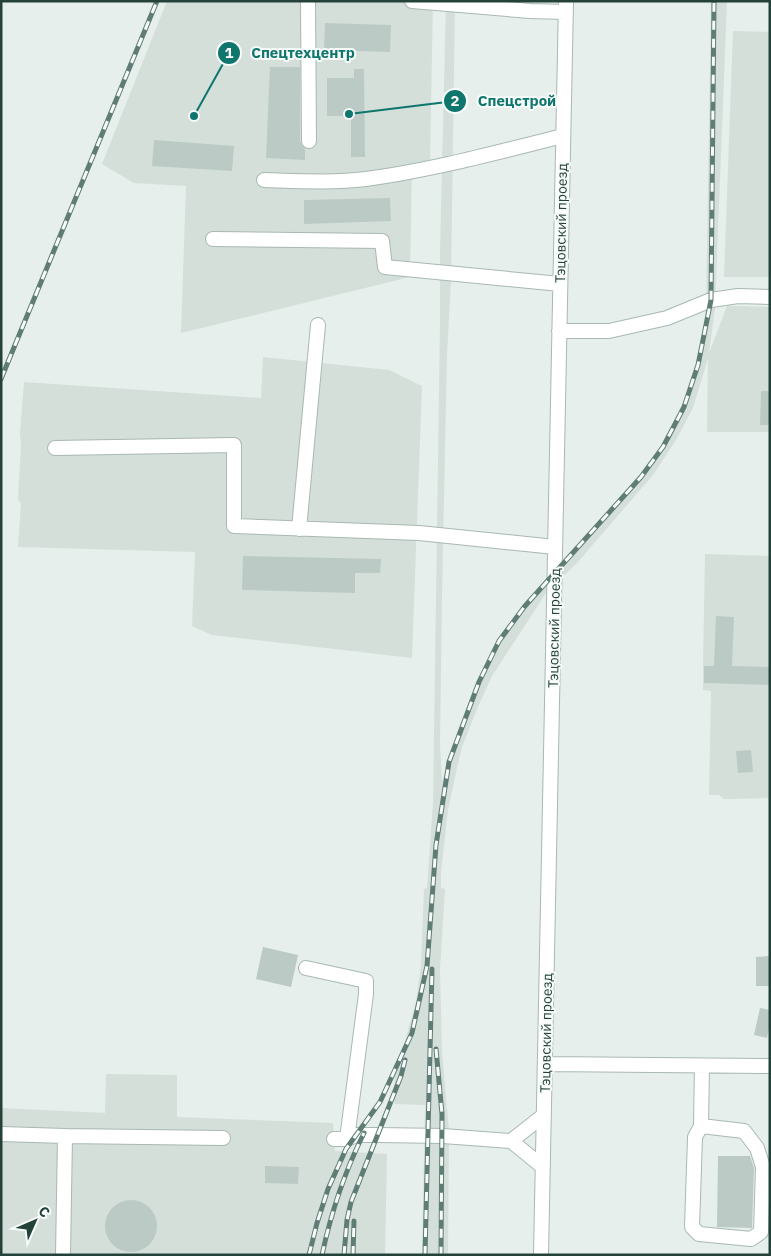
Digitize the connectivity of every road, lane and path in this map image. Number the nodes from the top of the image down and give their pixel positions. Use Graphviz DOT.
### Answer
graph roads {
  1 [pos="308,1"];
  2 [pos="412,1"];
  3 [pos="566,7"];
  4 [pos="563,136"];
  5 [pos="309,141"];
  6 [pos="264,180"];
  7 [pos="213,239"];
  8 [pos="560,284"];
  9 [pos="770,297"];
  10 [pos="318,325"];
  11 [pos="559,331"];
  12 [pos="55,448"];
  13 [pos="299,529"];
  14 [pos="555,547"];
  15 [pos="306,968"];
  16 [pos="545,1064"];
  17 [pos="702,1066"];
  18 [pos="770,1066"];
  19 [pos="544,1115"];
  20 [pos="700,1126"];
  21 [pos="1,1134"];
  22 [pos="65,1136"];
  23 [pos="223,1138"];
  24 [pos="511,1141"];
  25 [pos="543,1167"];
  26 [pos="63,1255"];
  27 [pos="541,1255"];
  1 -- 5 [label="street"];
  2 -- 3 [label="street"];
  3 -- 4 [label="street, Тэцовский проезд"];
  4 -- 6 [label="street"];
  4 -- 8 [label="street, Тэцовский проезд"];
  7 -- 8 [label="street"];
  8 -- 11 [label="street, Тэцовский проезд"];
  9 -- 11 [label="street"];
  10 -- 13 [label="street"];
  11 -- 14 [label="street, Тэцовский проезд"];
  12 -- 13 [label="street"];
  13 -- 14 [label="street"];
  14 -- 16 [label="street, Тэцовский проезд"];
  15 -- 24 [label="street"];
  16 -- 17 [label="street"];
  16 -- 19 [label="street, Тэцовский проезд"];
  17 -- 18 [label="street"];
  17 -- 20 [label="street"];
  19 -- 24 [label="street"];
  19 -- 25 [label="street, Тэцовский проезд"];
  20 -- 20 [label="street"];
  21 -- 22 [label="street"];
  22 -- 23 [label="street"];
  22 -- 26 [label="street"];
  24 -- 25 [label="street"];
  25 -- 27 [label="street, Тэцовский проезд"];
}
